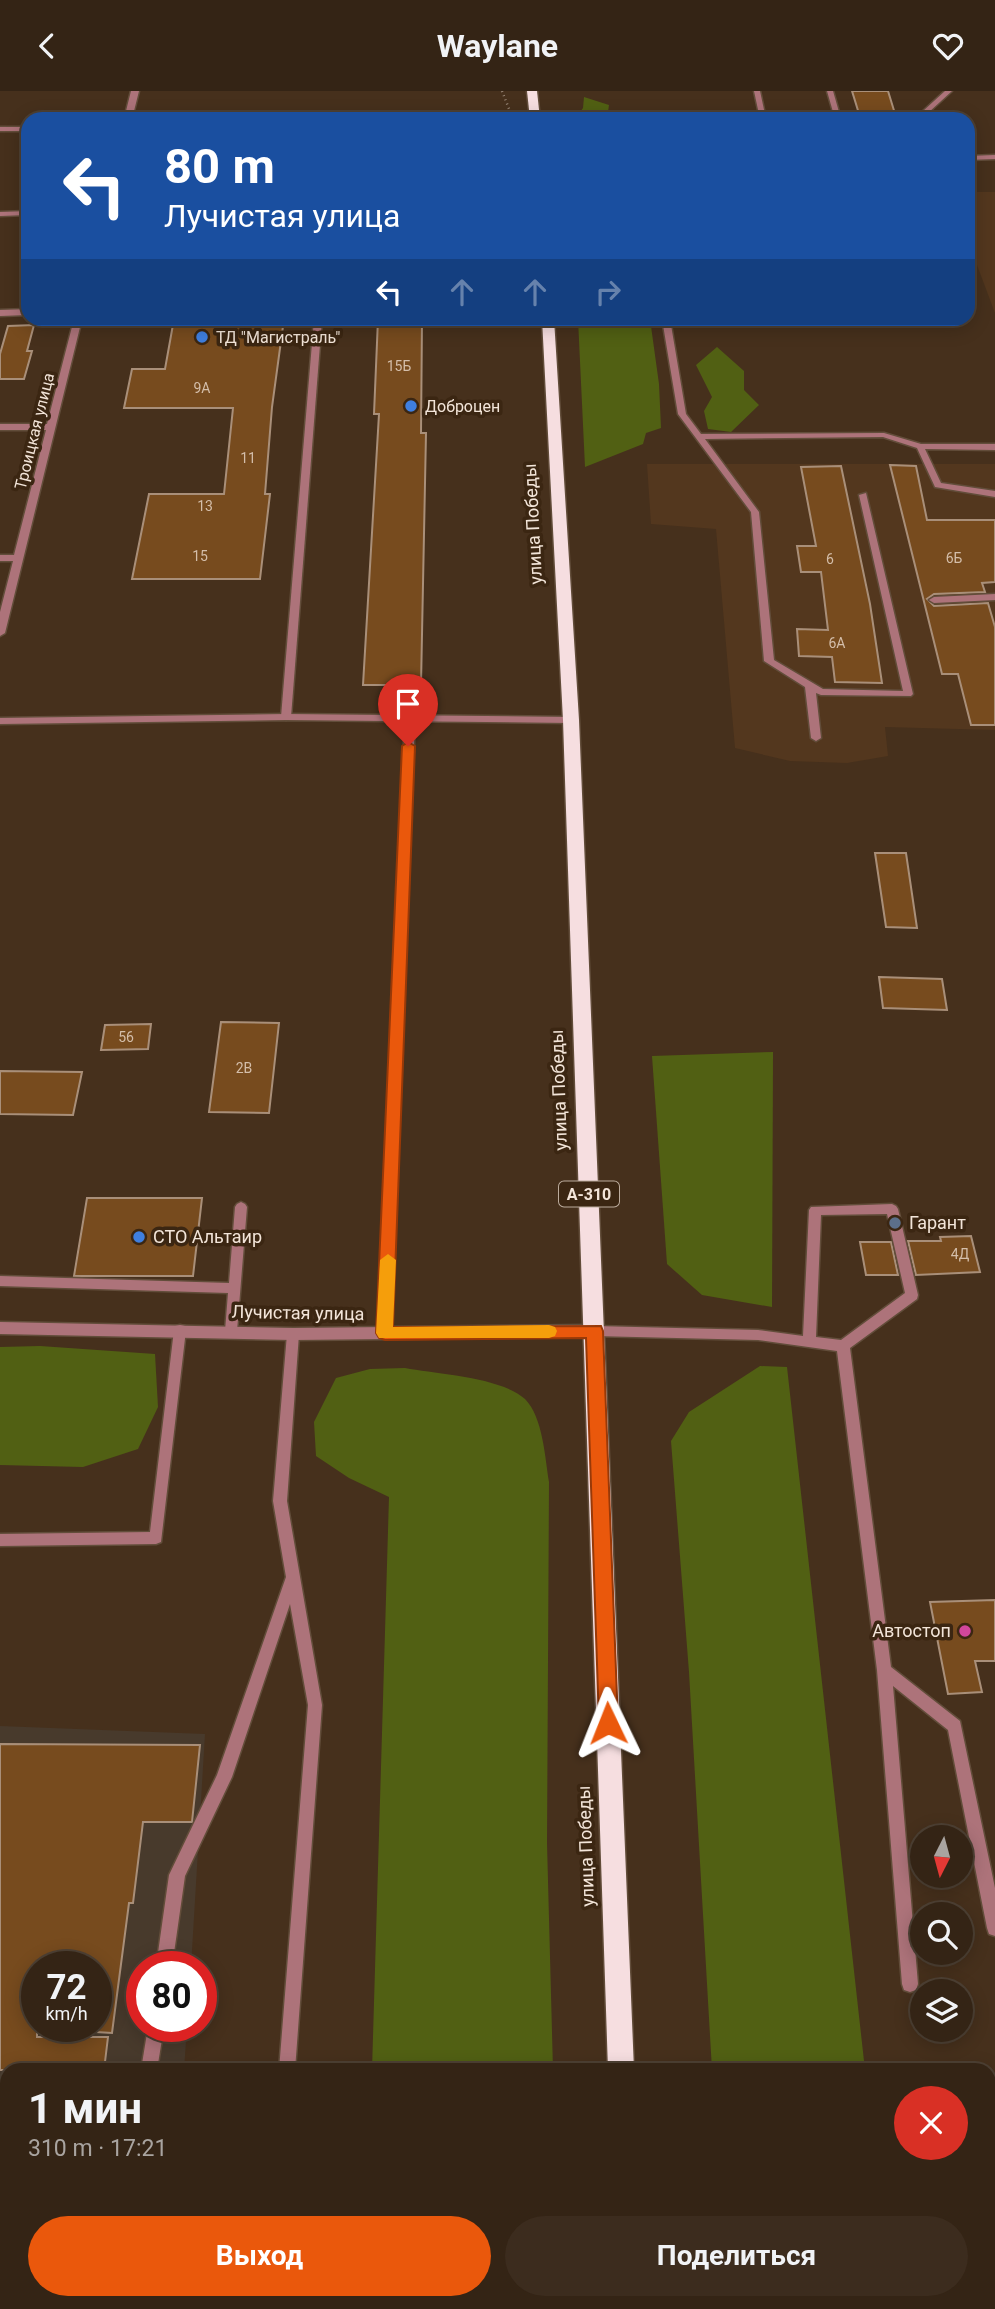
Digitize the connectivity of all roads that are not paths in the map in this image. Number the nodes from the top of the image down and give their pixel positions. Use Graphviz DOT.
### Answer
graph roads {
  1 [pos="135,91"];
  2 [pos="532,91"];
  3 [pos="757,91"];
  4 [pos="830,91"];
  5 [pos="949,91"];
  6 [pos="130,112"];
  7 [pos="534,112"];
  8 [pos="762,112"];
  9 [pos="836,112"];
  10 [pos="925,112"];
  11 [pos="0,129"];
  12 [pos="21,129"];
  13 [pos="995,157"];
  14 [pos="975,158"];
  15 [pos="21,213"];
  16 [pos="0,214"];
  17 [pos="21,312"];
  18 [pos="0,313"];
  19 [pos="76,326"];
  20 [pos="317,326"];
  21 [pos="548,326"];
  22 [pos="667,326"];
  23 [pos="0,427"];
  24 [pos="51,427"];
  25 [pos="699,437"];
  26 [pos="920,446"];
  27 [pos="995,447"];
  28 [pos="995,494"];
  29 [pos="863,495"];
  30 [pos="0,558"];
  31 [pos="19,558"];
  32 [pos="995,597"];
  33 [pos="934,600"];
  34 [pos="0,633"];
  35 [pos="810,685"];
  36 [pos="286,717"];
  37 [pos="410,718"];
  38 [pos="571,719"];
  39 [pos="0,721"];
  40 [pos="816,738"];
  41 [pos="241,1207"];
  42 [pos="0,1281"];
  43 [pos="234,1288"];
  44 [pos="0,1328"];
  45 [pos="180,1330"];
  46 [pos="231,1331"];
  47 [pos="595,1331"];
  48 [pos="385,1333"];
  49 [pos="293,1334"];
  50 [pos="809,1341"];
  51 [pos="843,1346"];
  52 [pos="0,1540"];
  53 [pos="293,1577"];
  54 [pos="884,1670"];
  55 [pos="995,1929"];
  56 [pos="166,1951"];
  57 [pos="910,1984"];
  58 [pos="154,2042"];
  59 [pos="150,2063"];
  60 [pos="288,2063"];
  61 [pos="621,2063"];
  1 -- 6 [label="street"];
  2 -- 7 [label="highway"];
  3 -- 8 [label="lane"];
  4 -- 9 [label="lane"];
  5 -- 10 [label="lane"];
  11 -- 12 [label="street"];
  13 -- 14 [label="street"];
  15 -- 16 [label="street"];
  17 -- 18 [label="street"];
  19 -- 24 [label="street, Троицкая улица"];
  20 -- 36 [label="lane"];
  21 -- 38 [label="highway, улица Победы / А-310"];
  22 -- 25 [label="lane"];
  23 -- 24 [label="street"];
  24 -- 31 [label="street, Троицкая улица"];
  25 -- 26 [label="lane"];
  25 -- 35 [label="lane"];
  26 -- 27 [label="lane"];
  26 -- 28 [label="lane"];
  29 -- 35 [label="lane"];
  30 -- 31 [label="street"];
  31 -- 34 [label="street, Троицкая улица"];
  32 -- 33 [label="lane"];
  35 -- 40 [label="lane"];
  36 -- 37 [label="street"];
  36 -- 39 [label="street"];
  37 -- 38 [label="street"];
  37 -- 48 [label="lane"];
  38 -- 47 [label="highway, улица Победы / А-310"];
  41 -- 43 [label="lane"];
  42 -- 43 [label="lane"];
  43 -- 46 [label="lane"];
  44 -- 45 [label="street, Лучистая улица"];
  45 -- 46 [label="street, Лучистая улица"];
  45 -- 52 [label="lane"];
  46 -- 49 [label="street, Лучистая улица"];
  47 -- 48 [label="street, Лучистая улица"];
  47 -- 50 [label="lane"];
  47 -- 61 [label="highway, улица Победы / А-310"];
  48 -- 49 [label="street, Лучистая улица"];
  49 -- 53 [label="lane"];
  50 -- 51 [label="lane"];
  50 -- 51 [label="lane"];
  51 -- 54 [label="lane"];
  53 -- 56 [label="lane"];
  53 -- 60 [label="lane"];
  54 -- 55 [label="lane"];
  54 -- 57 [label="lane"];
  58 -- 59 [label="lane"];
}
